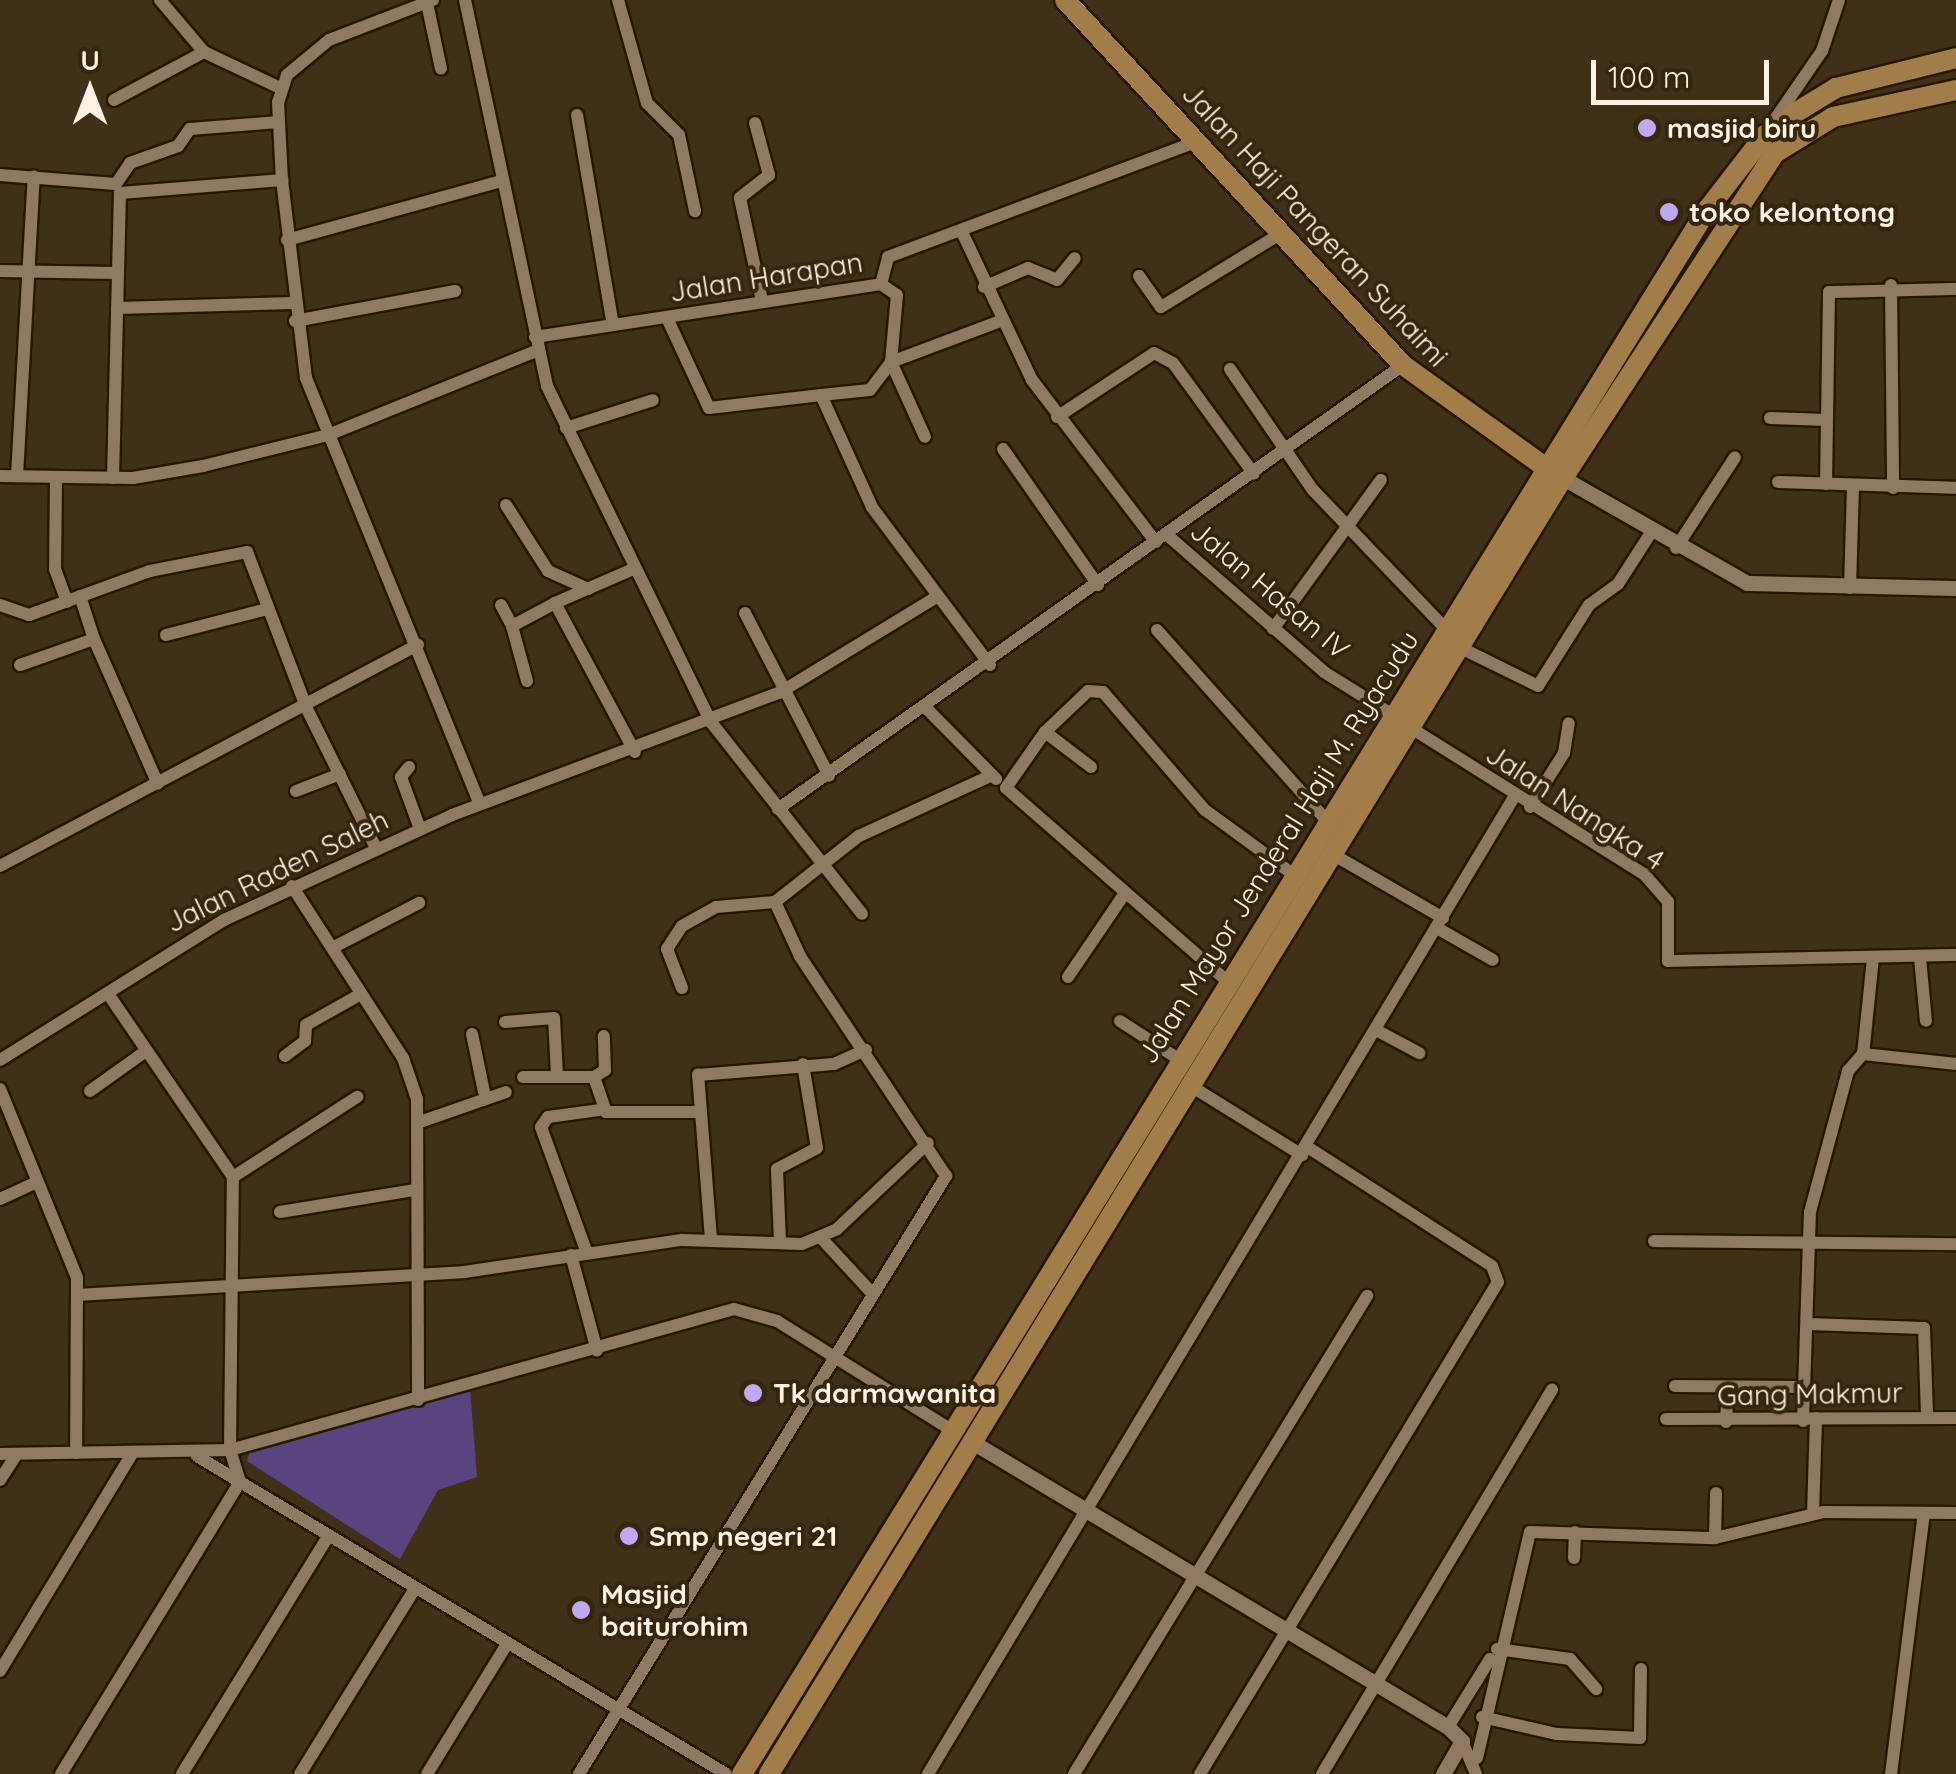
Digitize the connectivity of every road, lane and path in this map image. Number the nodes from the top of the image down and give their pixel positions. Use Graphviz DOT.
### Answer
graph roads {
  1 [pos="160,0"];
  2 [pos="465,0"];
  3 [pos="618,0"];
  4 [pos="1065,0"];
  5 [pos="1839,0"];
  6 [pos="430,1"];
  7 [pos="204,52"];
  8 [pos="1956,58"];
  9 [pos="441,68"];
  10 [pos="1811,68"];
  11 [pos="280,88"];
  12 [pos="1836,88"];
  13 [pos="1956,90"];
  14 [pos="114,100"];
  15 [pos="577,114"];
  16 [pos="279,122"];
  17 [pos="755,123"];
  18 [pos="1765,135"];
  19 [pos="1202,140"];
  20 [pos="126,170"];
  21 [pos="0,175"];
  22 [pos="34,176"];
  23 [pos="282,180"];
  24 [pos="501,181"];
  25 [pos="126,190"];
  26 [pos="696,210"];
  27 [pos="1285,231"];
  28 [pos="962,232"];
  29 [pos="287,240"];
  30 [pos="1678,252"];
  31 [pos="1076,258"];
  32 [pos="1698,265"];
  33 [pos="0,271"];
  34 [pos="30,272"];
  35 [pos="116,272"];
  36 [pos="1139,276"];
  37 [pos="881,284"];
  38 [pos="1890,285"];
  39 [pos="984,287"];
  40 [pos="1956,289"];
  41 [pos="455,291"];
  42 [pos="762,301"];
  43 [pos="293,303"];
  44 [pos="117,308"];
  45 [pos="667,318"];
  46 [pos="295,321"];
  47 [pos="998,322"];
  48 [pos="613,325"];
  49 [pos="535,344"];
  50 [pos="891,362"];
  51 [pos="1403,365"];
  52 [pos="1230,370"];
  53 [pos="821,394"];
  54 [pos="654,400"];
  55 [pos="1057,417"];
  56 [pos="1770,418"];
  57 [pos="1827,420"];
  58 [pos="566,428"];
  59 [pos="328,435"];
  60 [pos="925,437"];
  61 [pos="1003,449"];
  62 [pos="1287,452"];
  63 [pos="1735,456"];
  64 [pos="1542,466"];
  65 [pos="1254,474"];
  66 [pos="0,476"];
  67 [pos="16,476"];
  68 [pos="56,477"];
  69 [pos="113,478"];
  70 [pos="1563,478"];
  71 [pos="1381,480"];
  72 [pos="1778,482"];
  73 [pos="1826,484"];
  74 [pos="1853,485"];
  75 [pos="1893,488"];
  76 [pos="1956,488"];
  77 [pos="506,505"];
  78 [pos="1349,530"];
  79 [pos="1652,531"];
  80 [pos="1161,538"];
  81 [pos="1676,548"];
  82 [pos="631,570"];
  83 [pos="1098,585"];
  84 [pos="1850,588"];
  85 [pos="1956,588"];
  86 [pos="588,589"];
  87 [pos="936,597"];
  88 [pos="73,599"];
  89 [pos="555,603"];
  90 [pos="0,604"];
  91 [pos="501,605"];
  92 [pos="267,609"];
  93 [pos="745,613"];
  94 [pos="512,626"];
  95 [pos="1444,628"];
  96 [pos="1157,630"];
  97 [pos="1273,630"];
  98 [pos="166,635"];
  99 [pos="94,639"];
  100 [pos="418,645"];
  101 [pos="1459,648"];
  102 [pos="20,665"];
  103 [pos="990,665"];
  104 [pos="527,680"];
  105 [pos="778,693"];
  106 [pos="307,709"];
  107 [pos="928,710"];
  108 [pos="1392,715"];
  109 [pos="711,722"];
  110 [pos="1568,723"];
  111 [pos="1410,728"];
  112 [pos="1045,732"];
  113 [pos="635,752"];
  114 [pos="409,767"];
  115 [pos="1091,767"];
  116 [pos="340,774"];
  117 [pos="992,775"];
  118 [pos="829,776"];
  119 [pos="158,784"];
  120 [pos="1006,788"];
  121 [pos="296,791"];
  122 [pos="1514,798"];
  123 [pos="480,804"];
  124 [pos="1530,807"];
  125 [pos="778,809"];
  126 [pos="1327,821"];
  127 [pos="420,829"];
  128 [pos="376,848"];
  129 [pos="1334,856"];
  130 [pos="824,862"];
  131 [pos="0,866"];
  132 [pos="1294,875"];
  133 [pos="292,886"];
  134 [pos="1310,894"];
  135 [pos="1122,896"];
  136 [pos="776,902"];
  137 [pos="419,903"];
  138 [pos="1275,907"];
  139 [pos="862,914"];
  140 [pos="1440,923"];
  141 [pos="1288,928"];
  142 [pos="334,947"];
  143 [pos="1249,949"];
  144 [pos="1956,954"];
  145 [pos="1874,958"];
  146 [pos="1920,958"];
  147 [pos="1494,960"];
  148 [pos="1068,977"];
  149 [pos="1228,982"];
  150 [pos="682,988"];
  151 [pos="108,994"];
  152 [pos="362,994"];
  153 [pos="505,1022"];
  154 [pos="1120,1022"];
  155 [pos="1926,1022"];
  156 [pos="1378,1030"];
  157 [pos="472,1034"];
  158 [pos="604,1036"];
  159 [pos="866,1050"];
  160 [pos="146,1051"];
  161 [pos="1420,1053"];
  162 [pos="1863,1054"];
  163 [pos="285,1056"];
  164 [pos="0,1060"];
  165 [pos="1180,1060"];
  166 [pos="803,1064"];
  167 [pos="1956,1064"];
  168 [pos="557,1076"];
  169 [pos="523,1077"];
  170 [pos="594,1077"];
  171 [pos="1191,1086"];
  172 [pos="0,1089"];
  173 [pos="90,1091"];
  174 [pos="484,1092"];
  175 [pos="506,1092"];
  176 [pos="356,1097"];
  177 [pos="600,1110"];
  178 [pos="699,1112"];
  179 [pos="417,1124"];
  180 [pos="928,1143"];
  181 [pos="1305,1151"];
  182 [pos="233,1177"];
  183 [pos="37,1182"];
  184 [pos="416,1190"];
  185 [pos="0,1199"];
  186 [pos="280,1212"];
  187 [pos="711,1240"];
  188 [pos="822,1240"];
  189 [pos="1654,1241"];
  190 [pos="780,1242"];
  191 [pos="1807,1242"];
  192 [pos="1956,1244"];
  193 [pos="587,1253"];
  194 [pos="571,1255"];
  195 [pos="414,1276"];
  196 [pos="230,1283"];
  197 [pos="870,1291"];
  198 [pos="78,1296"];
  199 [pos="1367,1296"];
  200 [pos="1807,1324"];
  201 [pos="597,1351"];
  202 [pos="834,1354"];
  203 [pos="1675,1386"];
  204 [pos="1802,1387"];
  205 [pos="1728,1389"];
  206 [pos="1552,1390"];
  207 [pos="418,1400"];
  208 [pos="1928,1416"];
  209 [pos="1956,1418"];
  210 [pos="1666,1419"];
  211 [pos="1810,1419"];
  212 [pos="1726,1422"];
  213 [pos="965,1438"];
  214 [pos="230,1450"];
  215 [pos="0,1454"];
  216 [pos="76,1454"];
  217 [pos="132,1454"];
  218 [pos="16,1455"];
  219 [pos="197,1456"];
  220 [pos="0,1480"];
  221 [pos="240,1482"];
  222 [pos="1716,1493"];
  223 [pos="1087,1510"];
  224 [pos="1924,1513"];
  225 [pos="1814,1514"];
  226 [pos="1956,1514"];
  227 [pos="1575,1532"];
  228 [pos="328,1538"];
  229 [pos="1715,1538"];
  230 [pos="1574,1558"];
  231 [pos="1196,1576"];
  232 [pos="414,1590"];
  233 [pos="852,1598"];
  234 [pos="871,1610"];
  235 [pos="1288,1630"];
  236 [pos="830,1632"];
  237 [pos="850,1643"];
  238 [pos="507,1644"];
  239 [pos="1497,1648"];
  240 [pos="1641,1669"];
  241 [pos="0,1670"];
  242 [pos="1377,1683"];
  243 [pos="1596,1689"];
  244 [pos="617,1712"];
  245 [pos="1482,1717"];
  246 [pos="1448,1727"];
  247 [pos="1462,1742"];
  248 [pos="1477,1758"];
  249 [pos="61,1774"];
  250 [pos="182,1774"];
  251 [pos="300,1774"];
  252 [pos="427,1774"];
  253 [pos="579,1774"];
  254 [pos="726,1774"];
  255 [pos="742,1774"];
  256 [pos="769,1774"];
  257 [pos="928,1774"];
  258 [pos="1074,1774"];
  259 [pos="1200,1774"];
  260 [pos="1322,1774"];
  261 [pos="1442,1774"];
  262 [pos="1476,1774"];
  263 [pos="1890,1774"];
  1 -- 7 [label="street"];
  2 -- 24 [label="street"];
  3 -- 26 [label="street"];
  4 -- 19 [label="main road, Jalan Haji Pangeran Suhaimi"];
  5 -- 10 [label="street"];
  6 -- 9 [label="street"];
  6 -- 11 [label="street"];
  7 -- 11 [label="street"];
  7 -- 14 [label="street"];
  8 -- 12 [label="main road, Jalan Mayor Jenderal Haji M. Ryacudu"];
  10 -- 12 [label="street"];
  10 -- 18 [label="street"];
  11 -- 16 [label="street"];
  12 -- 18 [label="main road, Jalan Mayor Jenderal Haji M. Ryacudu"];
  13 -- 32 [label="main road, Jalan Mayor Jenderal Haji M. Ryacudu"];
  15 -- 48 [label="street"];
  16 -- 20 [label="street"];
  16 -- 23 [label="street"];
  17 -- 42 [label="street"];
  18 -- 30 [label="main road, Jalan Mayor Jenderal Haji M. Ryacudu"];
  19 -- 27 [label="main road, Jalan Haji Pangeran Suhaimi"];
  19 -- 28 [label="street, Jalan Harapan"];
  20 -- 22 [label="street"];
  20 -- 25 [label="street"];
  21 -- 22 [label="street"];
  22 -- 34 [label="street"];
  23 -- 25 [label="street"];
  23 -- 29 [label="street"];
  24 -- 29 [label="street"];
  24 -- 49 [label="street"];
  25 -- 35 [label="street"];
  27 -- 36 [label="street"];
  27 -- 51 [label="main road, Jalan Haji Pangeran Suhaimi"];
  28 -- 37 [label="street, Jalan Harapan"];
  28 -- 39 [label="street, Jalan Hasan IV"];
  29 -- 43 [label="street"];
  30 -- 32 [label="main road"];
  30 -- 64 [label="main road, Jalan Mayor Jenderal Haji M. Ryacudu"];
  31 -- 39 [label="street"];
  32 -- 70 [label="main road, Jalan Mayor Jenderal Haji M. Ryacudu"];
  33 -- 34 [label="street"];
  34 -- 35 [label="street"];
  34 -- 67 [label="street"];
  35 -- 44 [label="street"];
  37 -- 42 [label="street, Jalan Harapan"];
  37 -- 50 [label="street"];
  38 -- 40 [label="street"];
  38 -- 57 [label="street"];
  38 -- 75 [label="street"];
  39 -- 47 [label="street, Jalan Hasan IV"];
  41 -- 46 [label="street"];
  42 -- 45 [label="street, Jalan Harapan"];
  43 -- 44 [label="street"];
  43 -- 46 [label="street"];
  44 -- 69 [label="street"];
  45 -- 48 [label="street, Jalan Harapan"];
  45 -- 53 [label="street"];
  46 -- 59 [label="street"];
  47 -- 50 [label="street"];
  47 -- 55 [label="street, Jalan Hasan IV"];
  48 -- 49 [label="street, Jalan Harapan"];
  49 -- 58 [label="street"];
  49 -- 59 [label="street, Jalan Harapan"];
  50 -- 53 [label="street"];
  50 -- 60 [label="street"];
  51 -- 62 [label="street"];
  51 -- 64 [label="main road, Jalan Haji Pangeran Suhaimi"];
  52 -- 62 [label="street"];
  53 -- 87 [label="street"];
  54 -- 58 [label="street"];
  55 -- 65 [label="street"];
  55 -- 80 [label="street, Jalan Hasan IV"];
  56 -- 57 [label="street"];
  57 -- 73 [label="street"];
  58 -- 82 [label="street"];
  59 -- 69 [label="street, Jalan Harapan"];
  59 -- 100 [label="street"];
  61 -- 83 [label="street"];
  62 -- 65 [label="street"];
  62 -- 78 [label="street"];
  63 -- 81 [label="street"];
  64 -- 95 [label="main road, Jalan Mayor Jenderal Haji M. Ryacudu"];
  65 -- 80 [label="street"];
  66 -- 67 [label="street, Jalan Harapan"];
  67 -- 68 [label="street, Jalan Harapan"];
  68 -- 69 [label="street, Jalan Harapan"];
  68 -- 88 [label="street"];
  70 -- 79 [label="street"];
  70 -- 101 [label="main road, Jalan Mayor Jenderal Haji M. Ryacudu"];
  71 -- 78 [label="street"];
  72 -- 73 [label="street"];
  73 -- 74 [label="street"];
  74 -- 75 [label="street"];
  74 -- 84 [label="street"];
  75 -- 76 [label="street"];
  77 -- 86 [label="street"];
  78 -- 95 [label="street"];
  78 -- 97 [label="street"];
  79 -- 81 [label="street"];
  79 -- 101 [label="street"];
  80 -- 83 [label="street"];
  80 -- 97 [label="street, Jalan Hasan IV"];
  81 -- 84 [label="street"];
  82 -- 86 [label="street"];
  82 -- 109 [label="street"];
  83 -- 103 [label="street"];
  84 -- 85 [label="street"];
  86 -- 89 [label="street"];
  87 -- 103 [label="street"];
  87 -- 105 [label="street, Jalan Raden Saleh"];
  88 -- 90 [label="street"];
  88 -- 92 [label="street"];
  88 -- 99 [label="street"];
  89 -- 94 [label="street"];
  89 -- 113 [label="street"];
  91 -- 94 [label="street"];
  92 -- 98 [label="street"];
  92 -- 106 [label="street"];
  93 -- 105 [label="street"];
  94 -- 104 [label="street"];
  95 -- 108 [label="main road, Jalan Mayor Jenderal Haji M. Ryacudu"];
  96 -- 126 [label="street"];
  97 -- 108 [label="street, Jalan Hasan IV"];
  99 -- 102 [label="street"];
  99 -- 119 [label="street"];
  100 -- 106 [label="street"];
  100 -- 123 [label="street"];
  101 -- 111 [label="main road, Jalan Mayor Jenderal Haji M. Ryacudu"];
  103 -- 107 [label="street"];
  105 -- 109 [label="street, Jalan Raden Saleh"];
  105 -- 118 [label="street"];
  106 -- 116 [label="street"];
  106 -- 119 [label="street"];
  107 -- 117 [label="street"];
  107 -- 118 [label="street"];
  108 -- 126 [label="main road, Jalan Mayor Jenderal Haji M. Ryacudu"];
  109 -- 113 [label="street, Jalan Raden Saleh"];
  109 -- 125 [label="street"];
  110 -- 124 [label="street"];
  111 -- 122 [label="street, Jalan Nangka 4"];
  111 -- 129 [label="main road, Jalan Mayor Jenderal Haji M. Ryacudu"];
  112 -- 115 [label="street"];
  112 -- 120 [label="street"];
  112 -- 132 [label="street"];
  113 -- 123 [label="street, Jalan Raden Saleh"];
  114 -- 127 [label="street"];
  116 -- 121 [label="street"];
  116 -- 128 [label="street"];
  117 -- 120 [label="street"];
  117 -- 130 [label="street"];
  118 -- 125 [label="street"];
  119 -- 131 [label="street"];
  120 -- 135 [label="street"];
  122 -- 124 [label="street, Jalan Nangka 4"];
  122 -- 140 [label="street"];
  123 -- 127 [label="street, Jalan Raden Saleh"];
  124 -- 145 [label="street, Jalan Nangka 4"];
  125 -- 130 [label="street"];
  126 -- 132 [label="main road, Jalan Mayor Jenderal Haji M. Ryacudu"];
  127 -- 128 [label="street, Jalan Raden Saleh"];
  128 -- 133 [label="street, Jalan Raden Saleh"];
  129 -- 134 [label="main road, Jalan Mayor Jenderal Haji M. Ryacudu"];
  129 -- 140 [label="street"];
  130 -- 136 [label="street"];
  130 -- 139 [label="street"];
  132 -- 138 [label="main road, Jalan Mayor Jenderal Haji M. Ryacudu"];
  133 -- 142 [label="street"];
  133 -- 151 [label="street, Jalan Raden Saleh"];
  134 -- 138 [label="main road"];
  134 -- 141 [label="main road, Jalan Mayor Jenderal Haji M. Ryacudu"];
  135 -- 148 [label="street"];
  135 -- 149 [label="street"];
  136 -- 150 [label="street"];
  136 -- 159 [label="street"];
  137 -- 142 [label="street"];
  138 -- 143 [label="main road, Jalan Mayor Jenderal Haji M. Ryacudu"];
  140 -- 147 [label="street"];
  140 -- 156 [label="street"];
  141 -- 143 [label="main road"];
  141 -- 171 [label="main road, Jalan Mayor Jenderal Haji M. Ryacudu"];
  142 -- 152 [label="street"];
  143 -- 149 [label="main road, Jalan Mayor Jenderal Haji M. Ryacudu"];
  144 -- 146 [label="street, Jalan Nangka 4"];
  145 -- 146 [label="street, Jalan Nangka 4"];
  145 -- 162 [label="street"];
  146 -- 155 [label="street"];
  149 -- 165 [label="main road, Jalan Mayor Jenderal Haji M. Ryacudu"];
  151 -- 160 [label="street"];
  151 -- 164 [label="street, Jalan Raden Saleh"];
  152 -- 163 [label="street"];
  152 -- 179 [label="street"];
  153 -- 168 [label="street"];
  154 -- 165 [label="street"];
  156 -- 161 [label="street"];
  156 -- 181 [label="street"];
  157 -- 174 [label="street"];
  158 -- 170 [label="street"];
  159 -- 166 [label="street"];
  159 -- 180 [label="street"];
  160 -- 173 [label="street"];
  160 -- 182 [label="street"];
  162 -- 167 [label="street"];
  162 -- 191 [label="street"];
  165 -- 213 [label="main road, Jalan Mayor Jenderal Haji M. Ryacudu"];
  166 -- 178 [label="street"];
  166 -- 190 [label="street"];
  168 -- 169 [label="street"];
  168 -- 170 [label="street"];
  170 -- 177 [label="street"];
  171 -- 181 [label="street"];
  171 -- 213 [label="main road, Jalan Mayor Jenderal Haji M. Ryacudu"];
  172 -- 183 [label="street"];
  174 -- 175 [label="street"];
  174 -- 179 [label="street"];
  176 -- 182 [label="street"];
  177 -- 178 [label="street"];
  177 -- 193 [label="street"];
  178 -- 187 [label="street"];
  179 -- 184 [label="street"];
  180 -- 188 [label="street"];
  180 -- 197 [label="street"];
  181 -- 223 [label="street"];
  181 -- 235 [label="street"];
  182 -- 196 [label="street"];
  183 -- 185 [label="street"];
  183 -- 198 [label="street"];
  184 -- 186 [label="street"];
  184 -- 195 [label="street"];
  187 -- 190 [label="street"];
  187 -- 193 [label="street"];
  188 -- 190 [label="street"];
  188 -- 197 [label="street"];
  189 -- 191 [label="street"];
  191 -- 192 [label="street"];
  191 -- 200 [label="street"];
  193 -- 194 [label="street"];
  194 -- 195 [label="street"];
  194 -- 201 [label="street"];
  195 -- 196 [label="street"];
  195 -- 207 [label="street"];
  196 -- 198 [label="street"];
  196 -- 214 [label="street"];
  197 -- 202 [label="street"];
  198 -- 216 [label="street"];
  199 -- 231 [label="street"];
  200 -- 204 [label="street"];
  200 -- 208 [label="street"];
  201 -- 202 [label="street"];
  201 -- 207 [label="street"];
  202 -- 213 [label="street"];
  202 -- 244 [label="street"];
  203 -- 205 [label="street"];
  204 -- 205 [label="street"];
  204 -- 211 [label="street"];
  205 -- 212 [label="street"];
  206 -- 242 [label="street"];
  207 -- 214 [label="street"];
  208 -- 209 [label="street, Gang Makmur"];
  208 -- 211 [label="street, Gang Makmur"];
  210 -- 212 [label="street, Gang Makmur"];
  211 -- 212 [label="street, Gang Makmur"];
  211 -- 225 [label="street"];
  213 -- 223 [label="street"];
  213 -- 233 [label="main road, Jalan Mayor Jenderal Haji M. Ryacudu"];
  213 -- 234 [label="main road, Jalan Mayor Jenderal Haji M. Ryacudu"];
  214 -- 219 [label="street"];
  214 -- 221 [label="street"];
  215 -- 218 [label="street"];
  216 -- 217 [label="street"];
  216 -- 218 [label="street"];
  217 -- 219 [label="street"];
  217 -- 241 [label="street"];
  218 -- 220 [label="street"];
  219 -- 221 [label="street"];
  221 -- 228 [label="street"];
  221 -- 249 [label="street"];
  222 -- 229 [label="street"];
  223 -- 231 [label="street"];
  223 -- 257 [label="street"];
  224 -- 225 [label="street"];
  224 -- 226 [label="street"];
  224 -- 263 [label="street"];
  225 -- 229 [label="street"];
  227 -- 229 [label="street"];
  227 -- 230 [label="street"];
  227 -- 239 [label="street"];
  228 -- 232 [label="street"];
  228 -- 250 [label="street"];
  231 -- 235 [label="street"];
  231 -- 258 [label="street"];
  232 -- 238 [label="street"];
  232 -- 251 [label="street"];
  233 -- 234 [label="main road"];
  233 -- 236 [label="main road, Jalan Mayor Jenderal Haji M. Ryacudu"];
  234 -- 237 [label="main road, Jalan Mayor Jenderal Haji M. Ryacudu"];
  235 -- 242 [label="street"];
  235 -- 259 [label="street"];
  236 -- 237 [label="main road"];
  236 -- 255 [label="main road, Jalan Mayor Jenderal Haji M. Ryacudu"];
  237 -- 256 [label="main road, Jalan Mayor Jenderal Haji M. Ryacudu"];
  238 -- 244 [label="street"];
  238 -- 252 [label="street"];
  239 -- 243 [label="street"];
  239 -- 245 [label="street"];
  239 -- 246 [label="street"];
  240 -- 245 [label="street"];
  242 -- 246 [label="street"];
  242 -- 260 [label="street"];
  244 -- 253 [label="street"];
  244 -- 254 [label="street"];
  245 -- 248 [label="street"];
  246 -- 247 [label="street"];
  247 -- 248 [label="street"];
  247 -- 261 [label="street"];
  248 -- 262 [label="street"];
}
